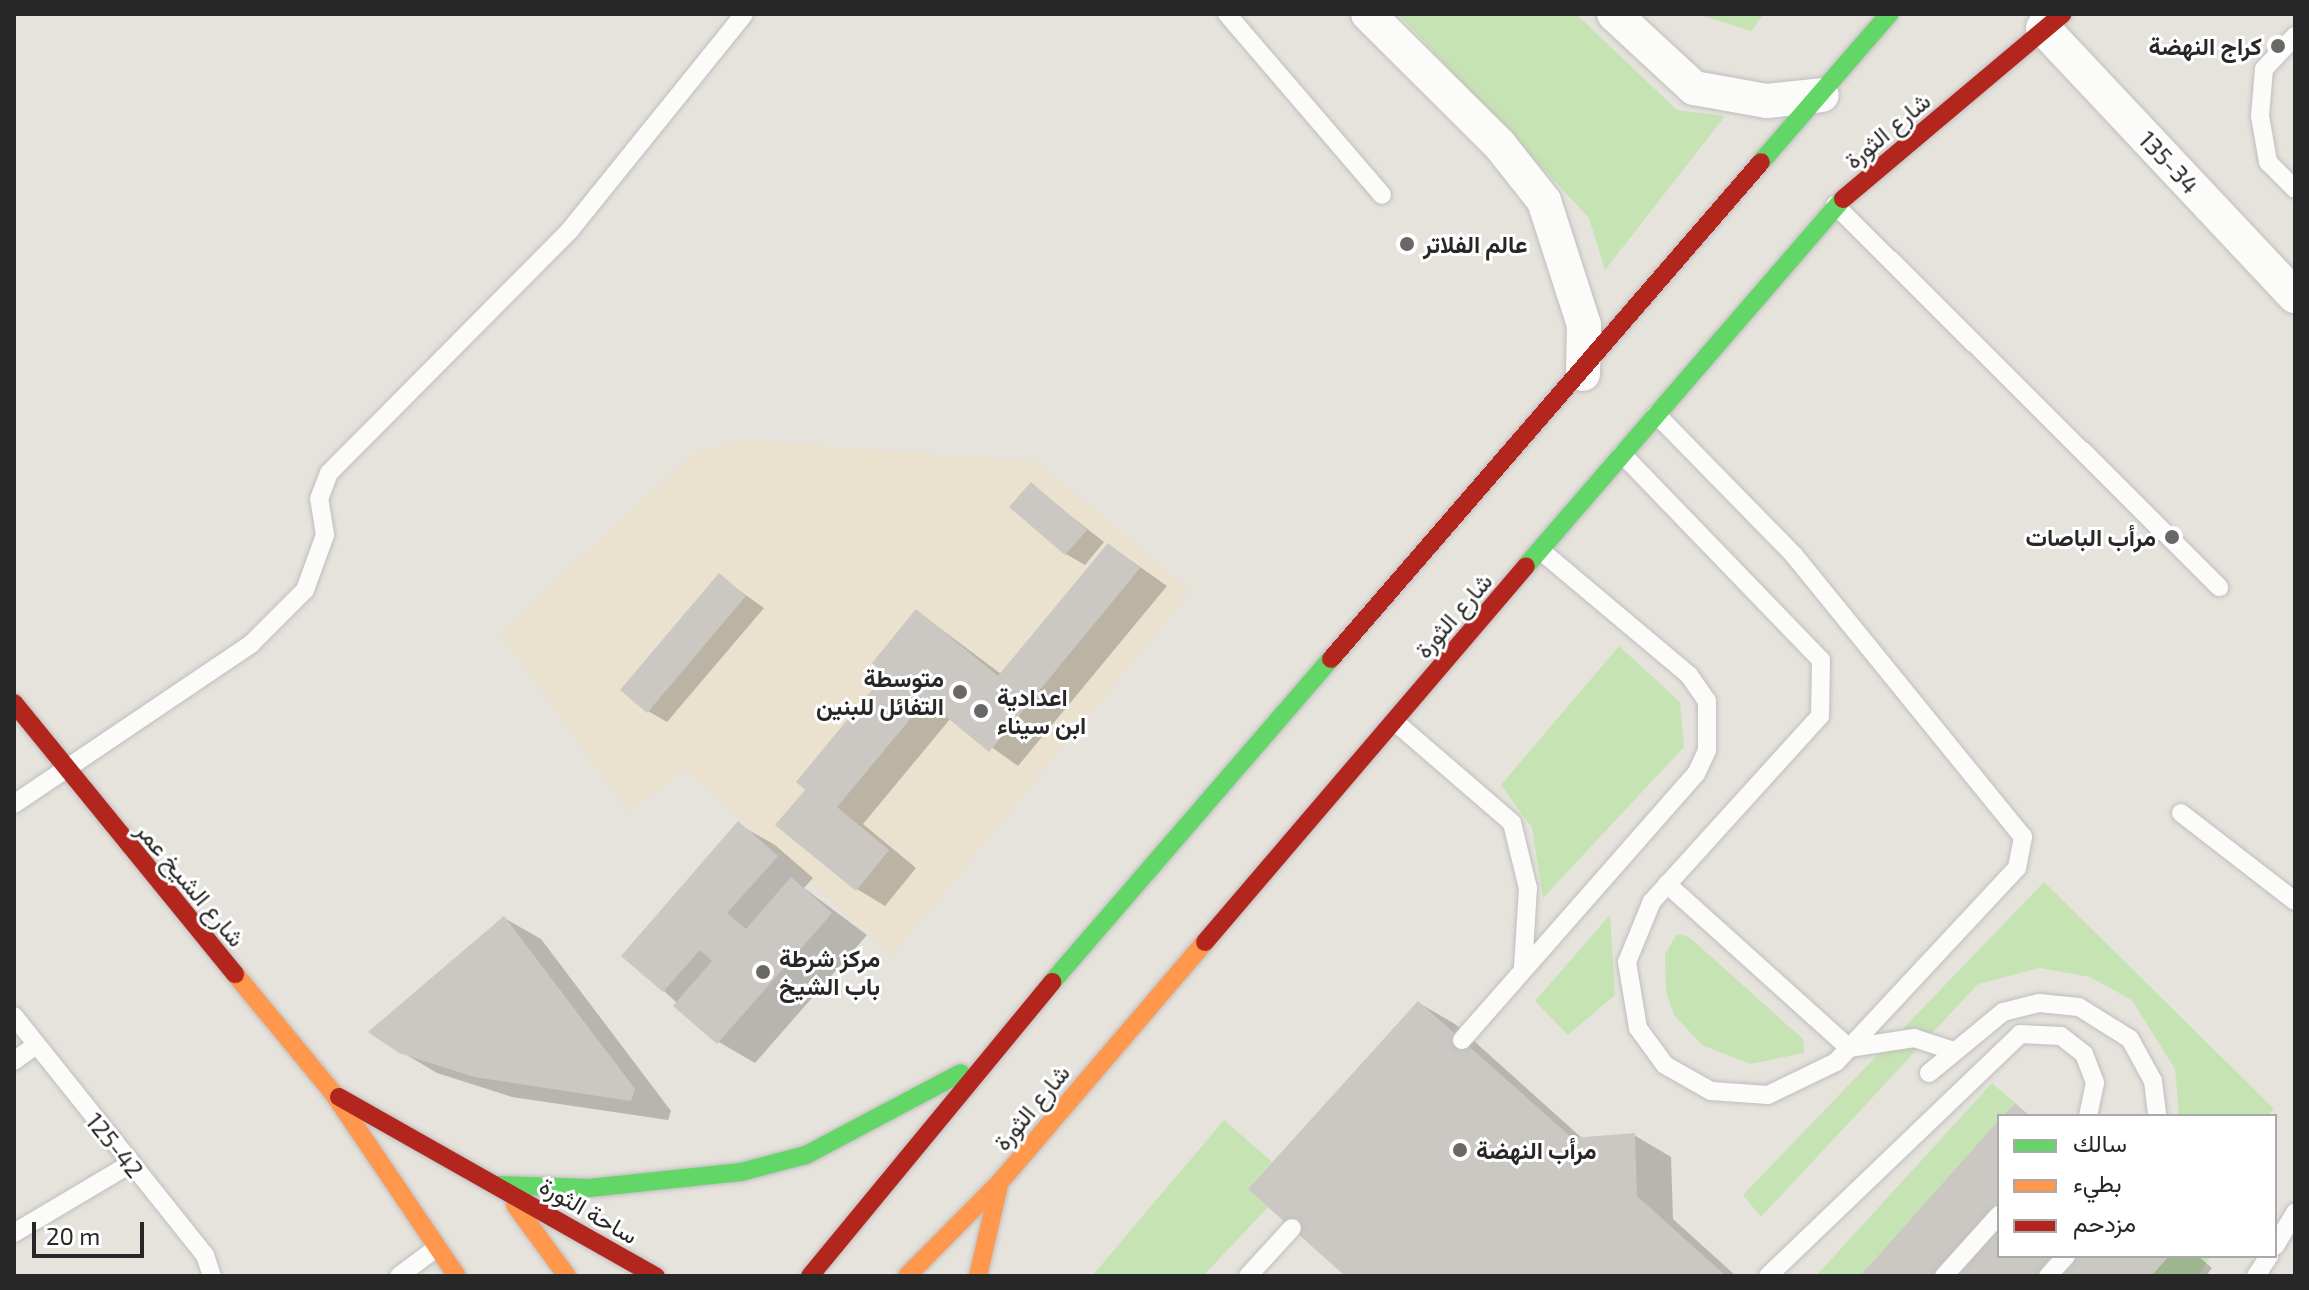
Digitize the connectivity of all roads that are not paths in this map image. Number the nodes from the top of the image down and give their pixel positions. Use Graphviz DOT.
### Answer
graph roads {
  1 [pos="744,14"];
  2 [pos="1227,14"];
  3 [pos="1368,14"];
  4 [pos="1614,14"];
  5 [pos="1889,14"];
  6 [pos="2053,21"];
  7 [pos="2295,36"];
  8 [pos="1822,95"];
  9 [pos="2295,189"];
  10 [pos="1382,195"];
  11 [pos="1835,205"];
  12 [pos="2295,296"];
  13 [pos="1583,374"];
  14 [pos="1656,414"];
  15 [pos="1622,454"];
  16 [pos="1540,550"];
  17 [pos="2219,587"];
  18 [pos="14,703"];
  19 [pos="1394,721"];
  20 [pos="68,773"];
  21 [pos="14,804"];
  22 [pos="2181,813"];
  23 [pos="1667,884"];
  24 [pos="2295,901"];
  25 [pos="14,1016"];
  26 [pos="35,1046"];
  27 [pos="1849,1048"];
  28 [pos="1950,1050"];
  29 [pos="14,1061"];
  30 [pos="985,1061"];
  31 [pos="1929,1073"];
  32 [pos="333,1093"];
  33 [pos="2088,1114"];
  34 [pos="2157,1114"];
  35 [pos="130,1164"];
  36 [pos="1000,1182"];
  37 [pos="498,1185"];
  38 [pos="2295,1213"];
  39 [pos="1997,1217"];
  40 [pos="1292,1228"];
  41 [pos="14,1233"];
  42 [pos="2277,1243"];
  43 [pos="435,1249"];
  44 [pos="2064,1258"];
  45 [pos="2268,1258"];
  46 [pos="212,1276"];
  47 [pos="399,1276"];
  48 [pos="457,1276"];
  49 [pos="567,1276"];
  50 [pos="656,1276"];
  51 [pos="810,1276"];
  52 [pos="907,1276"];
  53 [pos="978,1276"];
  54 [pos="1248,1276"];
  55 [pos="1768,1276"];
  56 [pos="1944,1276"];
  57 [pos="2048,1276"];
  58 [pos="2256,1276"];
  1 -- 20 [label="lane"];
  2 -- 10 [label="lane"];
  3 -- 13 [label="street"];
  4 -- 8 [label="street"];
  5 -- 8 [label="main road"];
  6 -- 11 [label="main road, شارع الثورة"];
  6 -- 12 [label="street, 135-34"];
  7 -- 9 [label="lane"];
  8 -- 13 [label="main road"];
  11 -- 14 [label="main road, شارع الثورة"];
  11 -- 17 [label="lane"];
  13 -- 30 [label="main road"];
  14 -- 15 [label="main road, شارع الثورة"];
  14 -- 27 [label="lane"];
  15 -- 16 [label="main road, شارع الثورة"];
  15 -- 23 [label="lane"];
  16 -- 19 [label="main road, شارع الثورة"];
  16 -- 19 [label="lane"];
  18 -- 20 [label="main road, شارع الشيخ عمر"];
  19 -- 36 [label="main road, شارع الثورة"];
  20 -- 21 [label="lane"];
  20 -- 32 [label="main road, شارع الشيخ عمر"];
  22 -- 24 [label="lane"];
  23 -- 27 [label="lane"];
  23 -- 27 [label="lane"];
  25 -- 26 [label="lane, 125-42"];
  26 -- 29 [label="lane"];
  26 -- 35 [label="lane, 125-42"];
  27 -- 28 [label="lane"];
  28 -- 31 [label="lane"];
  28 -- 34 [label="lane"];
  30 -- 37 [label="main road"];
  30 -- 51 [label="main road"];
  32 -- 37 [label="main road, شارع الشيخ عمر"];
  32 -- 43 [label="main road, شارع الشيخ عمر"];
  33 -- 55 [label="lane"];
  35 -- 41 [label="lane"];
  35 -- 46 [label="lane, 125-42"];
  36 -- 52 [label="main road, شارع الثورة"];
  36 -- 53 [label="main road"];
  37 -- 49 [label="main road"];
  37 -- 50 [label="main road, ساحة الثورة"];
  38 -- 42 [label="lane"];
  39 -- 56 [label="lane"];
  40 -- 54 [label="lane"];
  43 -- 47 [label="lane"];
  43 -- 48 [label="main road, شارع الشيخ عمر"];
  44 -- 57 [label="lane"];
  45 -- 58 [label="lane"];
}
